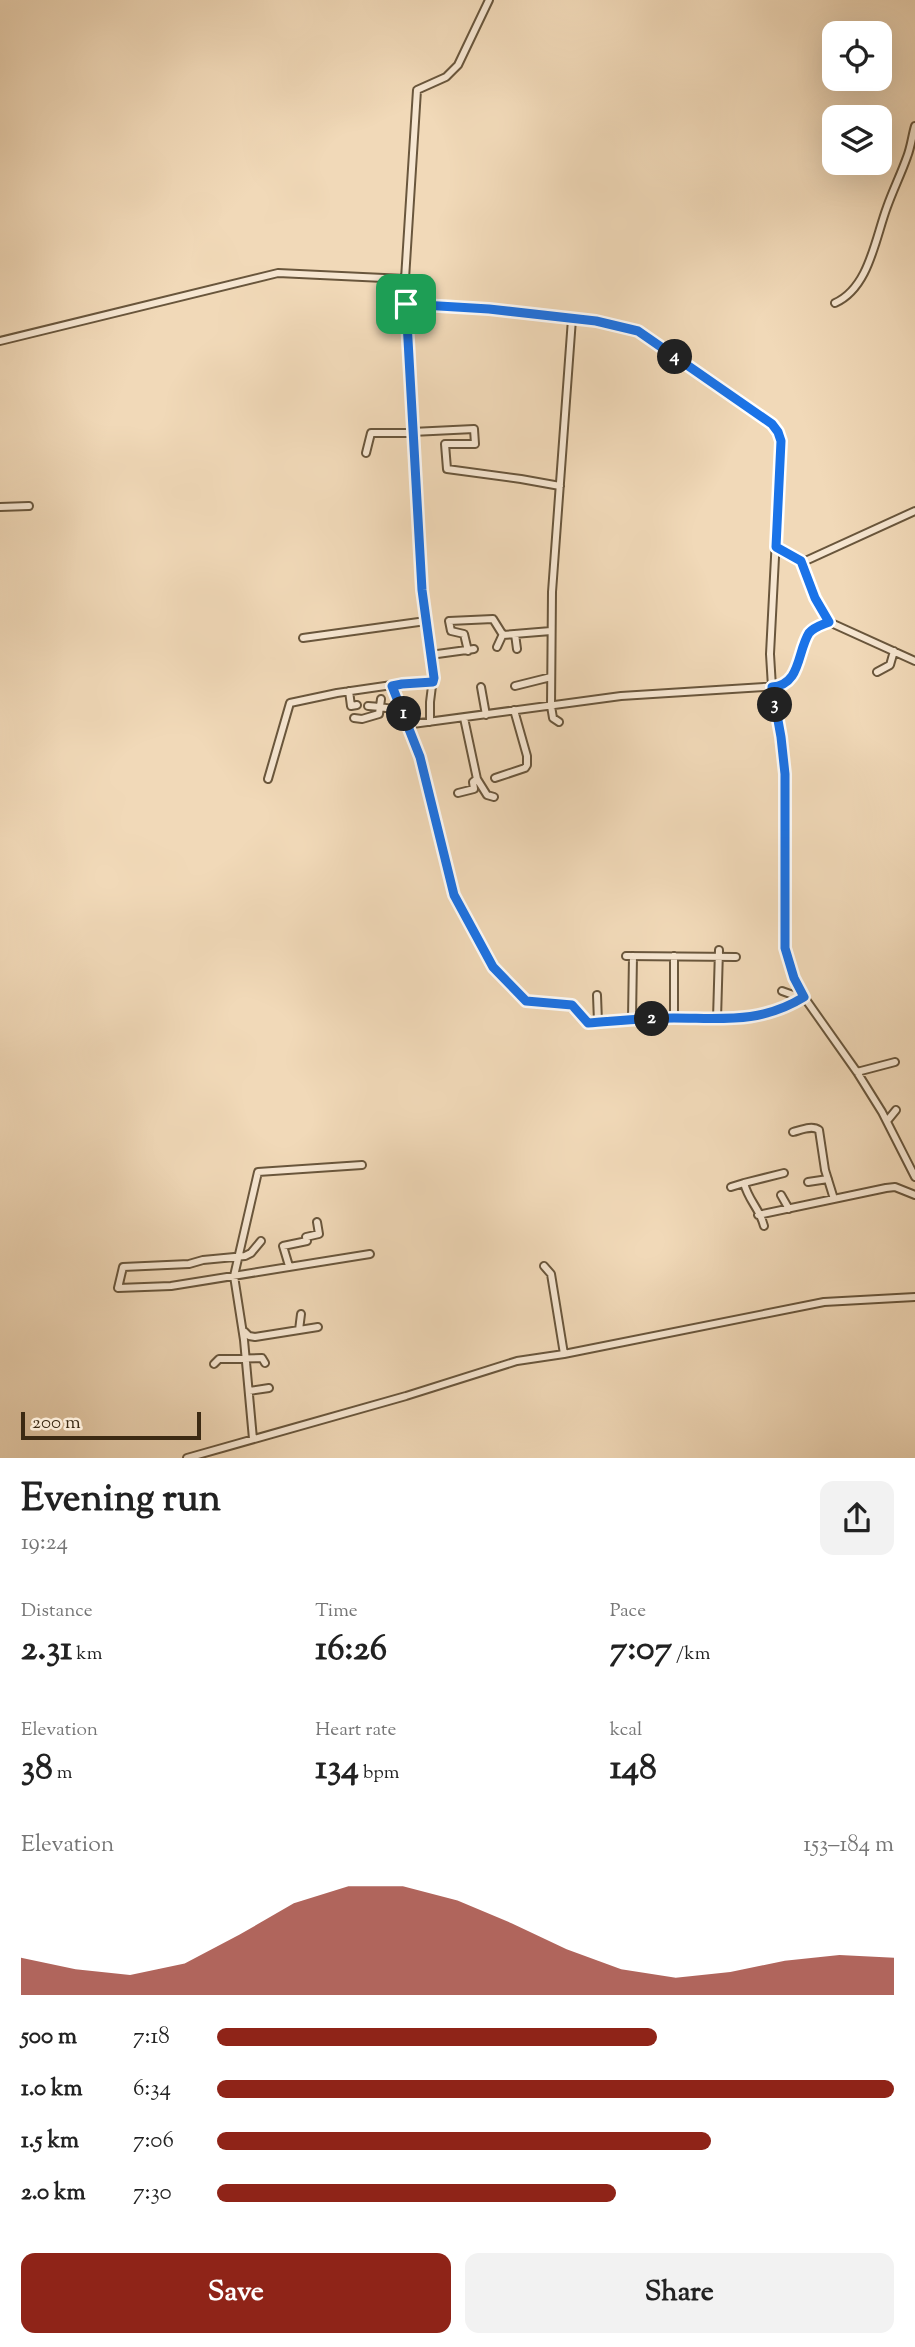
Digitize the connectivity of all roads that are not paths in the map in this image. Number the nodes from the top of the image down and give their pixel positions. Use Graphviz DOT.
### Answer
graph roads {
  1 [pos="489,0"];
  2 [pos="915,126"];
  3 [pos="405,279"];
  4 [pos="835,303"];
  5 [pos="406,304"];
  6 [pos="572,319"];
  7 [pos="0,341"];
  8 [pos="444,430"];
  9 [pos="412,433"];
  10 [pos="445,444"];
  11 [pos="366,453"];
  12 [pos="560,486"];
  13 [pos="29,506"];
  14 [pos="0,507"];
  15 [pos="915,511"];
  16 [pos="776,547"];
  17 [pos="801,563"];
  18 [pos="426,621"];
  19 [pos="829,622"];
  20 [pos="551,631"];
  21 [pos="503,634"];
  22 [pos="515,634"];
  23 [pos="303,638"];
  24 [pos="496,647"];
  25 [pos="517,649"];
  26 [pos="894,651"];
  27 [pos="430,654"];
  28 [pos="915,661"];
  29 [pos="877,672"];
  30 [pos="551,677"];
  31 [pos="433,682"];
  32 [pos="392,686"];
  33 [pos="515,686"];
  34 [pos="481,687"];
  35 [pos="772,687"];
  36 [pos="349,691"];
  37 [pos="382,699"];
  38 [pos="357,705"];
  39 [pos="368,706"];
  40 [pos="551,706"];
  41 [pos="382,708"];
  42 [pos="402,709"];
  43 [pos="514,710"];
  44 [pos="486,715"];
  45 [pos="355,718"];
  46 [pos="464,718"];
  47 [pos="430,722"];
  48 [pos="559,722"];
  49 [pos="406,725"];
  50 [pos="495,778"];
  51 [pos="268,779"];
  52 [pos="477,779"];
  53 [pos="458,793"];
  54 [pos="494,797"];
  55 [pos="719,953"];
  56 [pos="674,956"];
  57 [pos="736,957"];
  58 [pos="782,991"];
  59 [pos="597,995"];
  60 [pos="803,995"];
  61 [pos="674,1018"];
  62 [pos="632,1019"];
  63 [pos="717,1019"];
  64 [pos="598,1022"];
  65 [pos="895,1062"];
  66 [pos="858,1072"];
  67 [pos="896,1110"];
  68 [pos="887,1121"];
  69 [pos="793,1132"];
  70 [pos="362,1165"];
  71 [pos="785,1174"];
  72 [pos="915,1177"];
  73 [pos="828,1178"];
  74 [pos="808,1182"];
  75 [pos="744,1184"];
  76 [pos="731,1187"];
  77 [pos="781,1195"];
  78 [pos="915,1195"];
  79 [pos="834,1199"];
  80 [pos="789,1209"];
  81 [pos="760,1215"];
  82 [pos="317,1222"];
  83 [pos="764,1226"];
  84 [pos="261,1241"];
  85 [pos="370,1254"];
  86 [pos="237,1257"];
  87 [pos="289,1266"];
  88 [pos="544,1266"];
  89 [pos="234,1276"];
  90 [pos="915,1297"];
  91 [pos="301,1314"];
  92 [pos="318,1326"];
  93 [pos="242,1330"];
  94 [pos="299,1330"];
  95 [pos="564,1354"];
  96 [pos="246,1357"];
  97 [pos="265,1363"];
  98 [pos="214,1364"];
  99 [pos="269,1388"];
  100 [pos="249,1391"];
  101 [pos="253,1439"];
  102 [pos="187,1458"];
  1 -- 3 [label="street"];
  2 -- 4 [label="street"];
  3 -- 5 [label="street"];
  3 -- 7 [label="street"];
  5 -- 6 [label="street"];
  5 -- 9 [label="street"];
  6 -- 12 [label="street"];
  6 -- 16 [label="street"];
  8 -- 9 [label="street"];
  8 -- 10 [label="street"];
  8 -- 10 [label="street"];
  9 -- 11 [label="street"];
  9 -- 18 [label="street"];
  10 -- 12 [label="street"];
  12 -- 20 [label="street"];
  13 -- 14 [label="street"];
  15 -- 17 [label="street"];
  16 -- 17 [label="street"];
  16 -- 35 [label="street"];
  17 -- 19 [label="street"];
  18 -- 23 [label="street"];
  18 -- 27 [label="street"];
  19 -- 26 [label="street"];
  19 -- 35 [label="street"];
  20 -- 22 [label="street"];
  20 -- 30 [label="street"];
  21 -- 22 [label="street"];
  21 -- 24 [label="street"];
  21 -- 27 [label="street"];
  22 -- 25 [label="street"];
  26 -- 28 [label="street"];
  26 -- 29 [label="street"];
  27 -- 31 [label="street"];
  30 -- 33 [label="street"];
  30 -- 40 [label="street"];
  31 -- 32 [label="street"];
  31 -- 47 [label="street"];
  32 -- 36 [label="street"];
  32 -- 42 [label="street"];
  34 -- 44 [label="street"];
  35 -- 40 [label="street"];
  35 -- 60 [label="street"];
  36 -- 38 [label="street"];
  36 -- 51 [label="street"];
  37 -- 41 [label="street"];
  39 -- 41 [label="street"];
  40 -- 43 [label="street"];
  40 -- 48 [label="street"];
  41 -- 42 [label="street"];
  41 -- 45 [label="street"];
  42 -- 49 [label="street"];
  43 -- 44 [label="street"];
  43 -- 50 [label="street"];
  44 -- 46 [label="street"];
  46 -- 47 [label="street"];
  46 -- 52 [label="street"];
  47 -- 49 [label="street"];
  49 -- 64 [label="street"];
  52 -- 53 [label="street"];
  52 -- 54 [label="street"];
  55 -- 56 [label="street"];
  55 -- 57 [label="street"];
  55 -- 63 [label="street"];
  56 -- 61 [label="street"];
  56 -- 62 [label="street"];
  58 -- 60 [label="street"];
  59 -- 64 [label="street"];
  60 -- 63 [label="street"];
  60 -- 66 [label="street"];
  61 -- 62 [label="street"];
  61 -- 63 [label="street"];
  62 -- 64 [label="street"];
  65 -- 66 [label="street"];
  66 -- 68 [label="street"];
  67 -- 68 [label="street"];
  68 -- 72 [label="street"];
  69 -- 73 [label="street"];
  70 -- 86 [label="street"];
  71 -- 75 [label="street"];
  73 -- 74 [label="street"];
  73 -- 79 [label="street"];
  75 -- 76 [label="street"];
  75 -- 81 [label="street"];
  77 -- 80 [label="street"];
  78 -- 79 [label="street"];
  79 -- 80 [label="street"];
  80 -- 81 [label="street"];
  81 -- 83 [label="street"];
  82 -- 87 [label="street"];
  84 -- 86 [label="street"];
  85 -- 87 [label="street"];
  86 -- 89 [label="street"];
  86 -- 89 [label="street"];
  87 -- 89 [label="street"];
  88 -- 95 [label="street"];
  89 -- 93 [label="street"];
  90 -- 95 [label="street"];
  91 -- 94 [label="street"];
  92 -- 94 [label="street"];
  93 -- 94 [label="street"];
  93 -- 96 [label="street"];
  95 -- 101 [label="street"];
  96 -- 97 [label="street"];
  96 -- 98 [label="street"];
  96 -- 100 [label="street"];
  99 -- 100 [label="street"];
  100 -- 101 [label="street"];
  101 -- 102 [label="street"];
}
